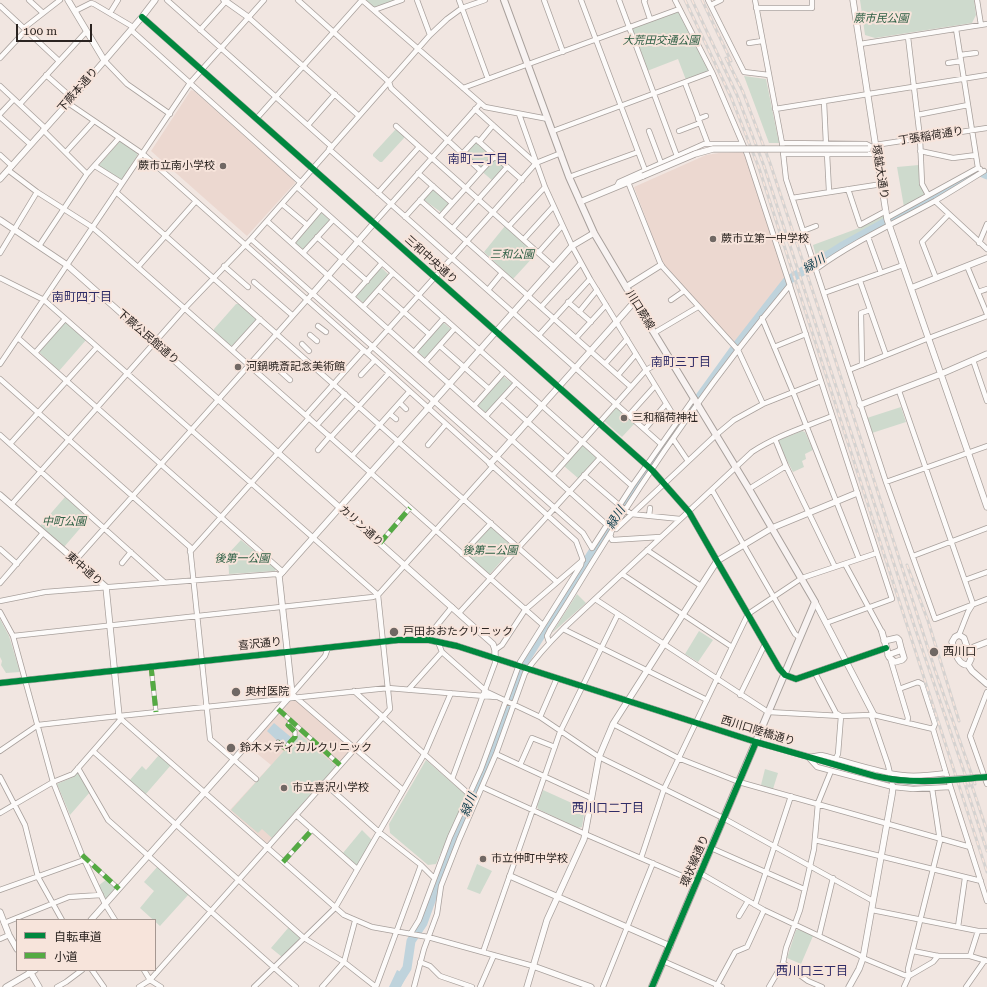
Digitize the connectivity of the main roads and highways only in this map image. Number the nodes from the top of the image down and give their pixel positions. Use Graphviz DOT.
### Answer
graph roads {
  1 [pos="504,0"];
  2 [pos="815,602"];
  3 [pos="652,987"];
  1 -- 2 [label="main road, 川口蕨線"];
  2 -- 3 [label="main road, 環状線通り"];
}
